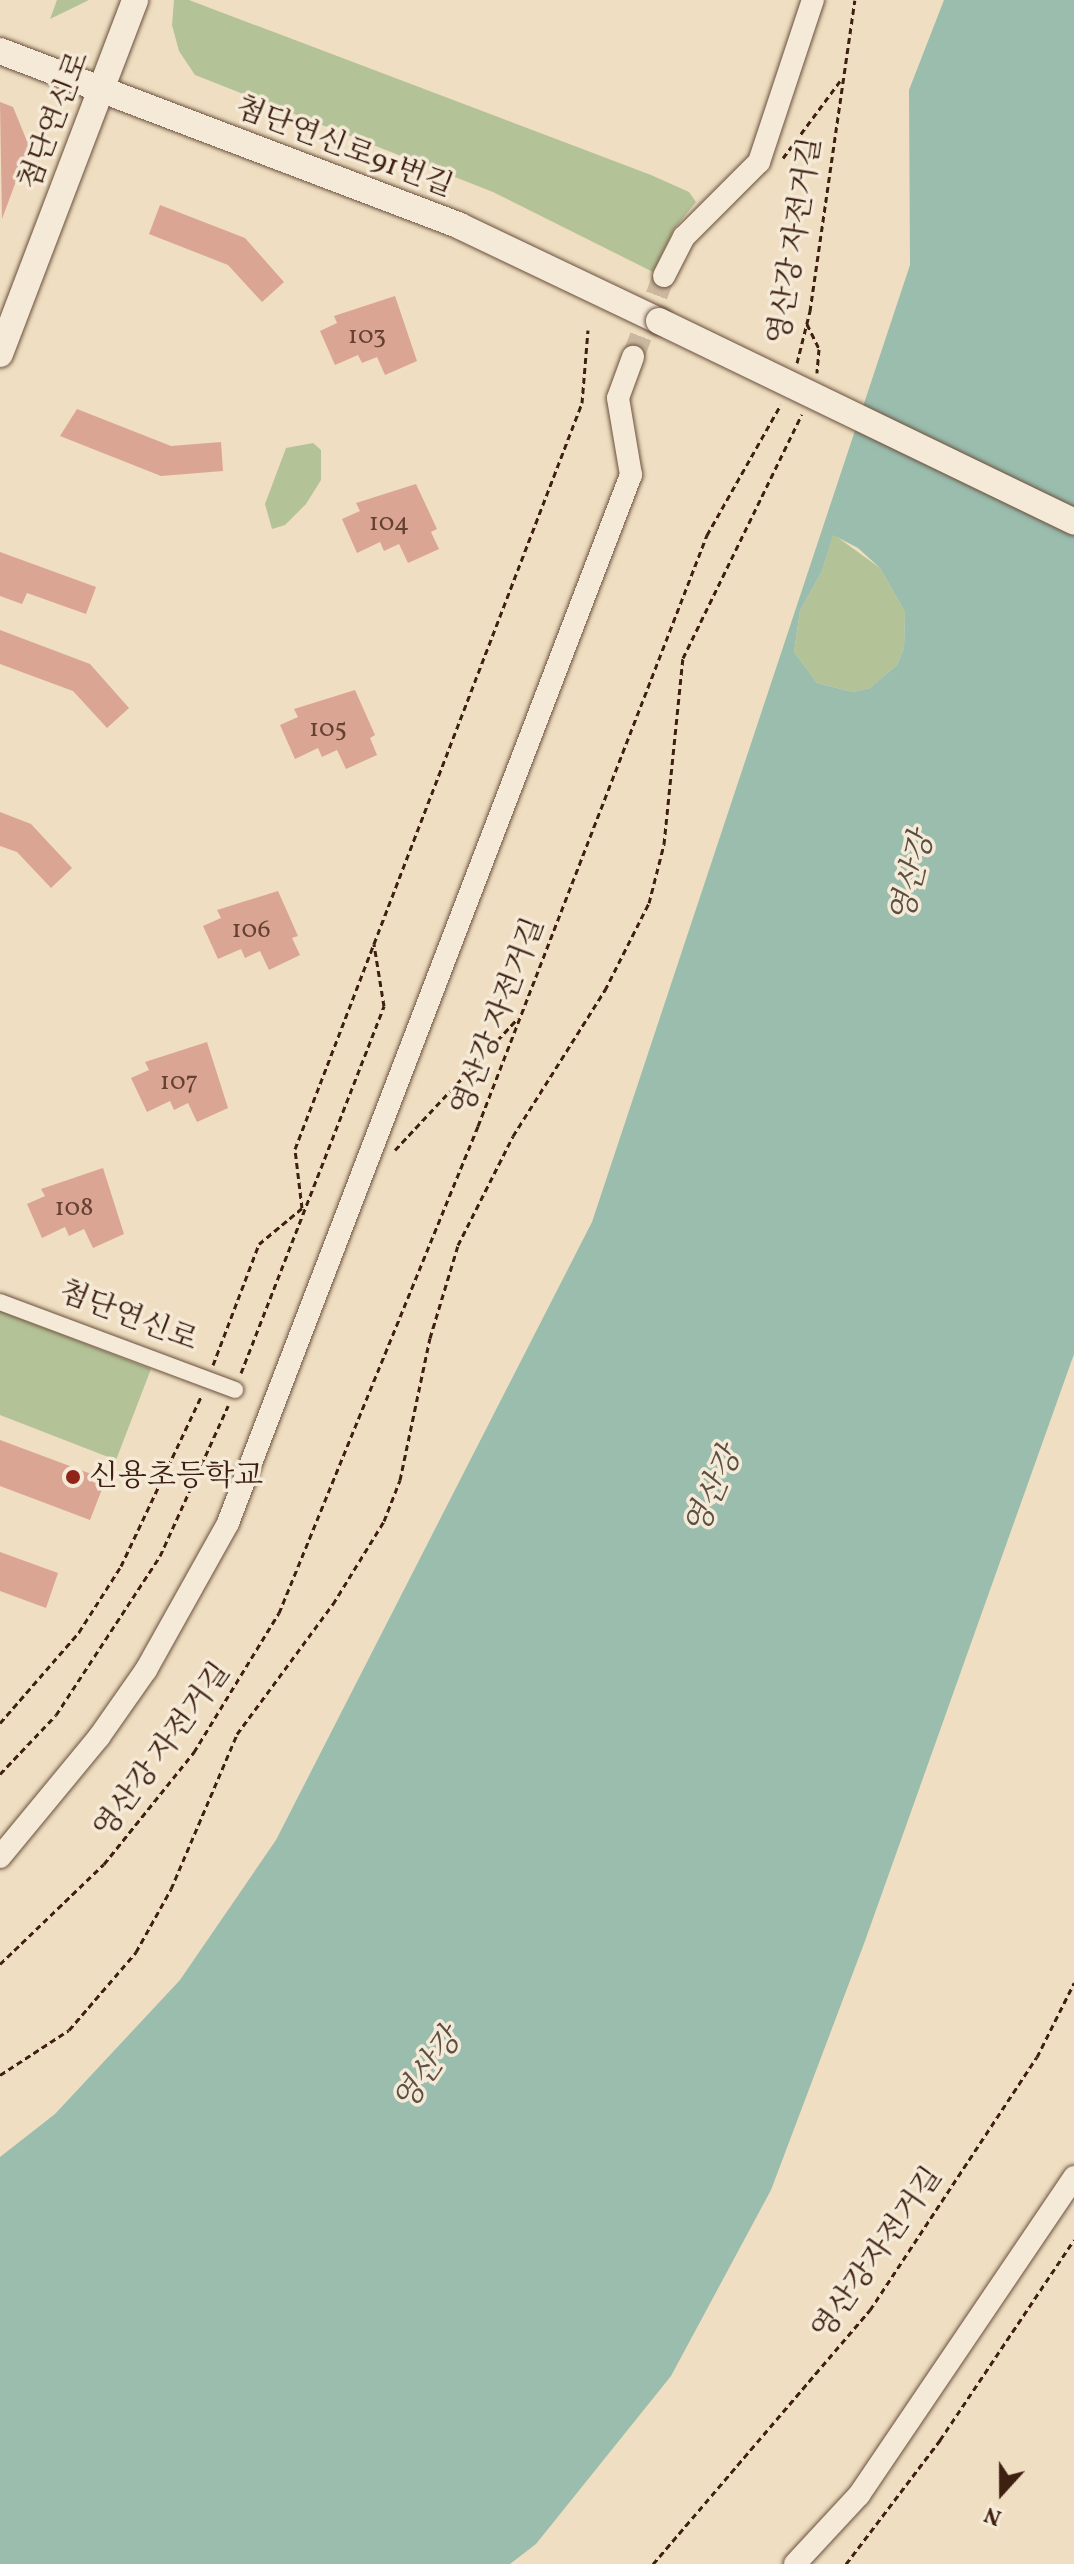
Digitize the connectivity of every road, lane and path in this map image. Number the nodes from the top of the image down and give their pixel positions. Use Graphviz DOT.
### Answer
graph roads {
  1 [pos="135,0"];
  2 [pos="813,0"];
  3 [pos="855,0"];
  4 [pos="0,51"];
  5 [pos="840,81"];
  6 [pos="101,90"];
  7 [pos="776,165"];
  8 [pos="664,276"];
  9 [pos="807,324"];
  10 [pos="588,330"];
  11 [pos="0,354"];
  12 [pos="633,357"];
  13 [pos="795,369"];
  14 [pos="815,384"];
  15 [pos="787,394"];
  16 [pos="806,407"];
  17 [pos="1074,522"];
  18 [pos="521,1016"];
  19 [pos="391,1155"];
  20 [pos="0,1302"];
  21 [pos="207,1381"];
  22 [pos="235,1390"];
  23 [pos="0,1723"];
  24 [pos="0,1857"];
  25 [pos="0,1964"];
  26 [pos="1074,1983"];
  27 [pos="0,2075"];
  28 [pos="1074,2177"];
  29 [pos="1074,2240"];
  30 [pos="653,2564"];
  31 [pos="795,2564"];
  32 [pos="846,2564"];
  1 -- 6 [label="street, 첨단연신로"];
  2 -- 8 [label="street"];
  3 -- 5 [label="path, 영산강 자전거길"];
  4 -- 6 [label="street, 첨단연신로91번길"];
  5 -- 7 [label="path"];
  5 -- 9 [label="path, 영산강 자전거길"];
  6 -- 11 [label="street, 첨단연신로"];
  6 -- 17 [label="street, 첨단연신로91번길, bridge"];
  9 -- 13 [label="path, 영산강 자전거길"];
  9 -- 14 [label="path"];
  10 -- 21 [label="path"];
  12 -- 24 [label="street"];
  15 -- 18 [label="path, 영산강 자전거길"];
  16 -- 27 [label="path"];
  18 -- 19 [label="path"];
  18 -- 25 [label="path, 영산강 자전거길"];
  20 -- 21 [label="street, 첨단연신로"];
  21 -- 22 [label="street, 첨단연신로"];
  21 -- 23 [label="path"];
  26 -- 30 [label="path, 영산강자전거길"];
  28 -- 31 [label="street"];
  29 -- 32 [label="path"];
}
